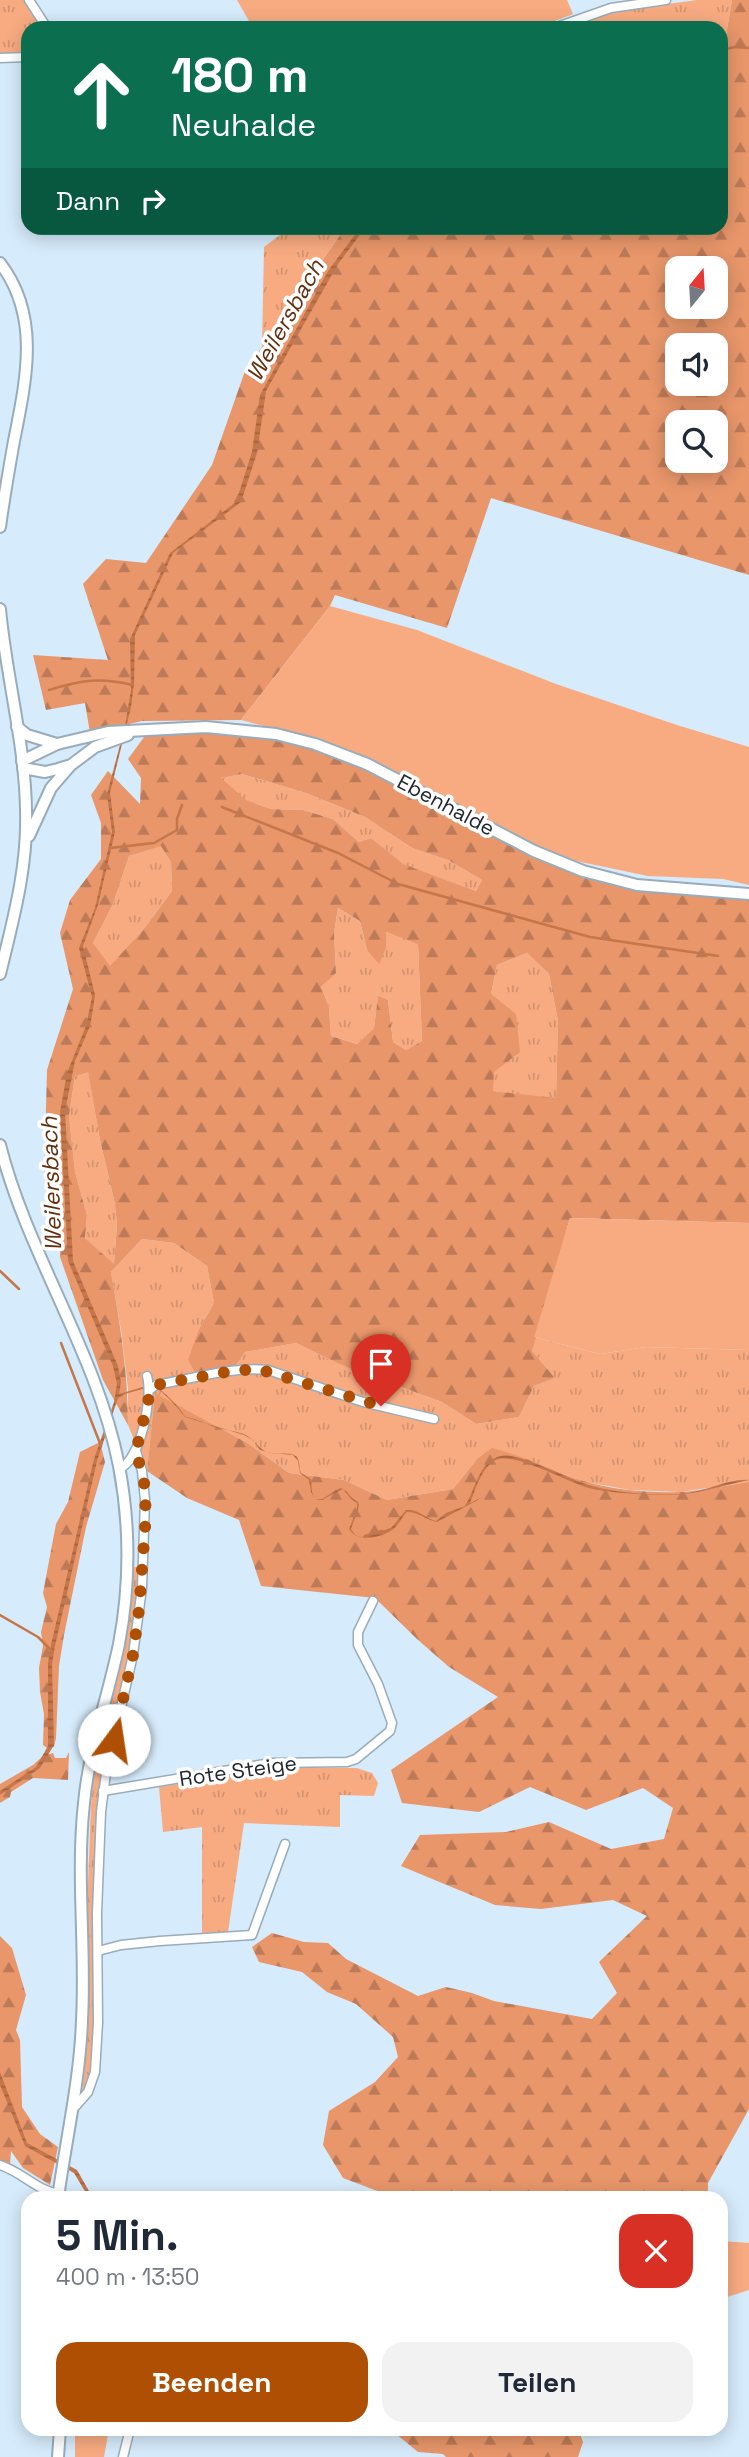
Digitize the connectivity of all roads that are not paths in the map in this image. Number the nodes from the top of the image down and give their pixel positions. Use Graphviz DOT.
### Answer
graph roads {
  1 [pos="29,0"];
  2 [pos="666,0"];
  3 [pos="42,21"];
  4 [pos="574,21"];
  5 [pos="21,57"];
  6 [pos="0,58"];
  7 [pos="0,263"];
  8 [pos="0,527"];
  9 [pos="0,609"];
  10 [pos="18,727"];
  11 [pos="141,730"];
  12 [pos="57,744"];
  13 [pos="23,764"];
  14 [pos="71,765"];
  15 [pos="25,846"];
  16 [pos="749,894"];
  17 [pos="0,974"];
  18 [pos="0,1145"];
  19 [pos="148,1376"];
  20 [pos="151,1389"];
  21 [pos="434,1419"];
  22 [pos="136,1451"];
  23 [pos="118,1465"];
  24 [pos="373,1601"];
  25 [pos="103,1791"];
  26 [pos="285,1844"];
  27 [pos="98,1951"];
  28 [pos="73,2109"];
  29 [pos="0,2165"];
  30 [pos="44,2191"];
  31 [pos="59,2191"];
  32 [pos="60,2436"];
  33 [pos="128,2436"];
  34 [pos="58,2457"];
  35 [pos="123,2457"];
  1 -- 3 [label="street"];
  2 -- 4 [label="street"];
  5 -- 6 [label="street"];
  7 -- 8 [label="street"];
  9 -- 10 [label="street"];
  10 -- 12 [label="street"];
  10 -- 13 [label="street"];
  11 -- 12 [label="street, Ebenhalde"];
  11 -- 14 [label="street, Ebenhalde"];
  11 -- 16 [label="street, Ebenhalde"];
  12 -- 13 [label="street, Ebenhalde"];
  13 -- 14 [label="street, Ebenhalde"];
  13 -- 15 [label="street"];
  14 -- 15 [label="street"];
  15 -- 17 [label="street"];
  18 -- 23 [label="street"];
  19 -- 20 [label="street"];
  20 -- 21 [label="street"];
  20 -- 22 [label="street"];
  22 -- 23 [label="street"];
  22 -- 25 [label="street"];
  23 -- 28 [label="street"];
  24 -- 25 [label="street, Rote Steige"];
  25 -- 27 [label="street"];
  26 -- 27 [label="street"];
  27 -- 28 [label="street"];
  28 -- 31 [label="street"];
  29 -- 30 [label="street"];
  32 -- 34 [label="street"];
  33 -- 35 [label="street"];
}
